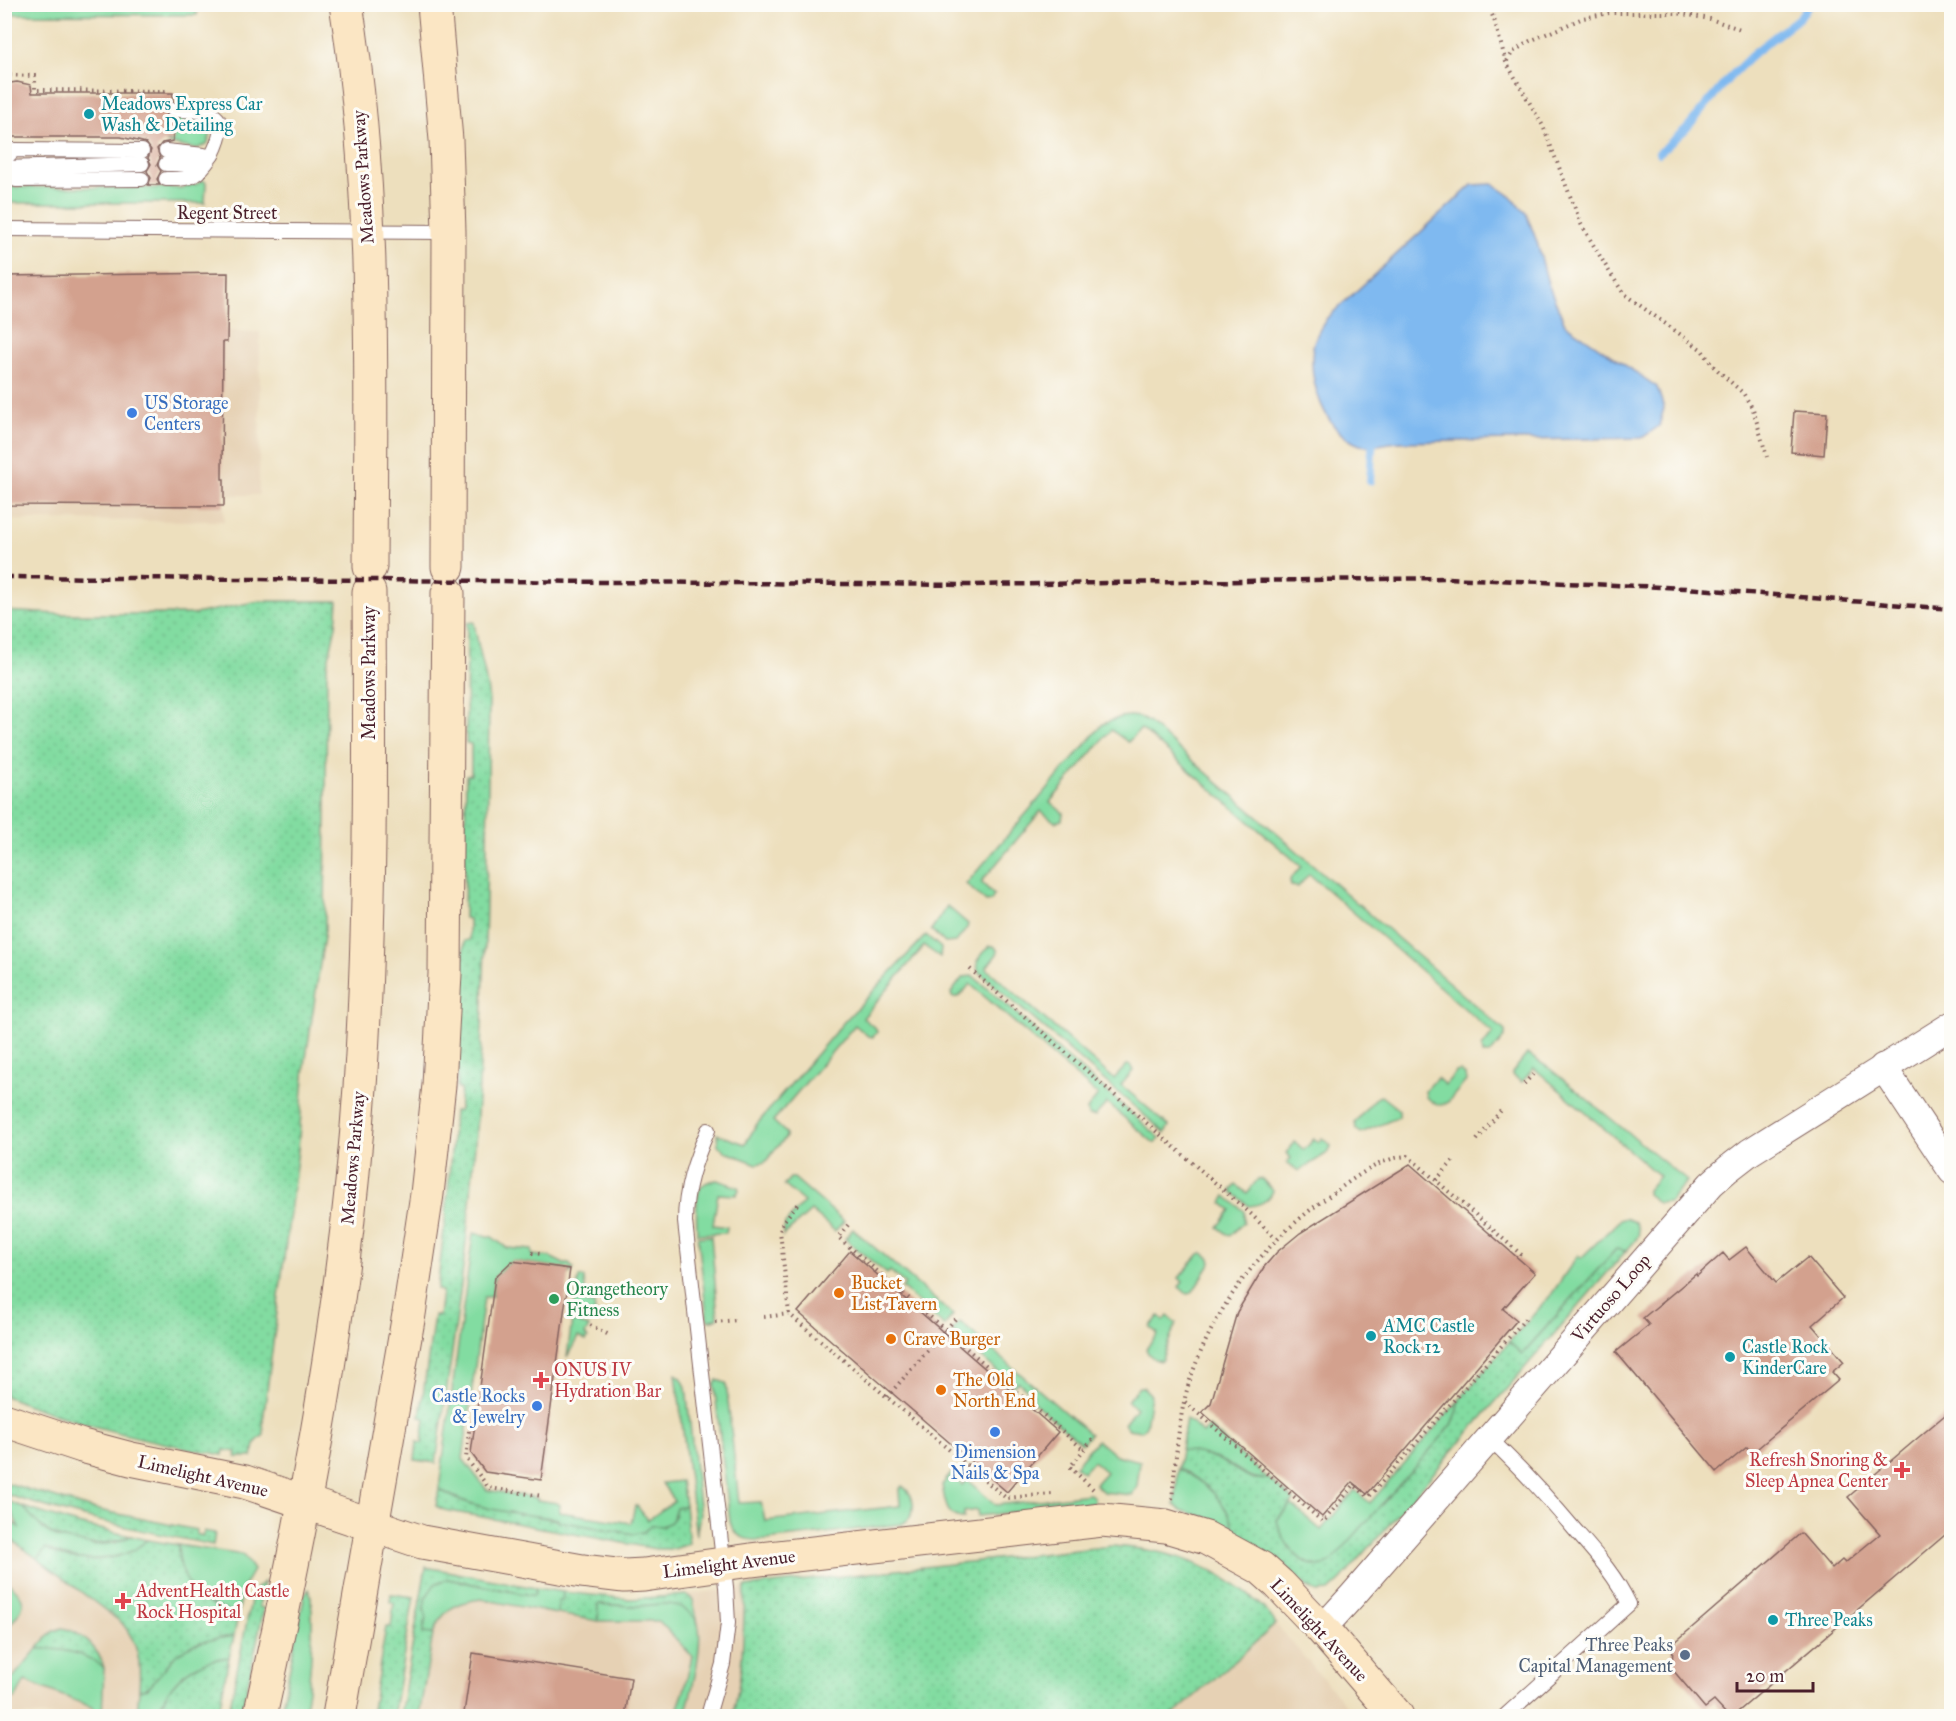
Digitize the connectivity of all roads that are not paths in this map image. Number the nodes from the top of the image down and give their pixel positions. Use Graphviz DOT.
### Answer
graph roads {
  1 [pos="346,4"];
  2 [pos="434,4"];
  3 [pos="173,110"];
  4 [pos="212,155"];
  5 [pos="166,158"];
  6 [pos="4,160"];
  7 [pos="4,168"];
  8 [pos="4,173"];
  9 [pos="142,179"];
  10 [pos="166,179"];
  11 [pos="4,229"];
  12 [pos="368,231"];
  13 [pos="449,232"];
  14 [pos="1952,1024"];
  15 [pos="1883,1067"];
  16 [pos="708,1130"];
  17 [pos="1952,1172"];
  18 [pos="4,1420"];
  19 [pos="1489,1438"];
  20 [pos="305,1502"];
  21 [pos="373,1525"];
  22 [pos="723,1564"];
  23 [pos="1322,1629"];
  24 [pos="260,1716"];
  25 [pos="339,1716"];
  26 [pos="708,1716"];
  27 [pos="1397,1716"];
  28 [pos="1505,1716"];
  1 -- 12 [label="main road, Meadows Parkway"];
  2 -- 13 [label="main road"];
  3 -- 4 [label="lane"];
  4 -- 5 [label="lane"];
  4 -- 10 [label="lane"];
  6 -- 7 [label="lane"];
  8 -- 9 [label="lane"];
  11 -- 12 [label="lane, Regent Street"];
  12 -- 13 [label="lane, Regent Street"];
  12 -- 20 [label="main road, Meadows Parkway"];
  13 -- 21 [label="main road"];
  14 -- 15 [label="street, Virtuoso Loop"];
  15 -- 17 [label="street"];
  15 -- 19 [label="street, Virtuoso Loop"];
  16 -- 22 [label="lane"];
  18 -- 20 [label="main road, Limelight Avenue"];
  19 -- 23 [label="street, Virtuoso Loop"];
  19 -- 28 [label="lane"];
  20 -- 21 [label="main road, Limelight Avenue"];
  20 -- 24 [label="main road, Meadows Parkway"];
  21 -- 22 [label="main road, Limelight Avenue"];
  21 -- 25 [label="main road"];
  22 -- 23 [label="main road, Limelight Avenue"];
  22 -- 26 [label="lane"];
  23 -- 27 [label="main road, Limelight Avenue"];
}
